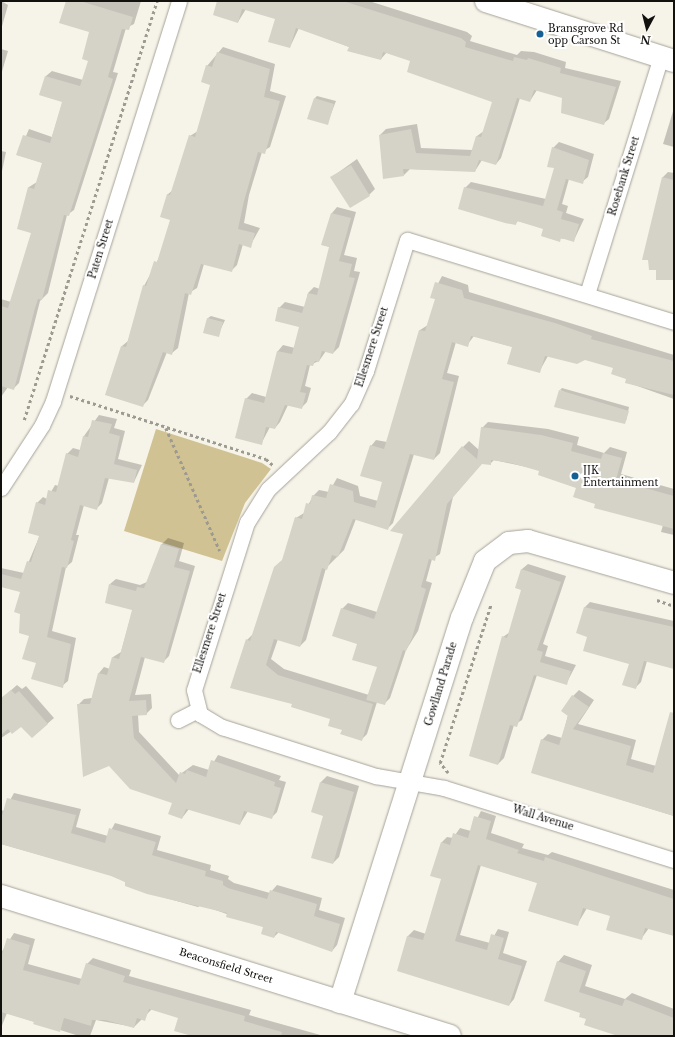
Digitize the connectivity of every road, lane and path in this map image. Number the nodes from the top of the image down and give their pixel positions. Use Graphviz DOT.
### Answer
graph roads {
  1 [pos="157,1"];
  2 [pos="179,1"];
  3 [pos="486,1"];
  4 [pos="667,59"];
  5 [pos="587,294"];
  6 [pos="674,322"];
  7 [pos="56,391"];
  8 [pos="22,424"];
  9 [pos="166,427"];
  10 [pos="282,473"];
  11 [pos="1,488"];
  12 [pos="229,574"];
  13 [pos="674,583"];
  14 [pos="492,598"];
  15 [pos="653,599"];
  16 [pos="674,606"];
  17 [pos="198,710"];
  18 [pos="178,720"];
  19 [pos="410,782"];
  20 [pos="444,788"];
  21 [pos="674,860"];
  22 [pos="1,896"];
  23 [pos="340,1002"];
  24 [pos="450,1036"];
  1 -- 8 [label="path"];
  2 -- 7 [label="street, Paten Street"];
  3 -- 4 [label="street"];
  4 -- 5 [label="street, Rosebank Street"];
  5 -- 6 [label="street, Ellesmere Street"];
  5 -- 10 [label="street, Ellesmere Street"];
  7 -- 9 [label="path"];
  7 -- 11 [label="street, Paten Street"];
  9 -- 10 [label="path"];
  9 -- 12 [label="path"];
  10 -- 12 [label="street, Ellesmere Street"];
  12 -- 17 [label="street, Ellesmere Street"];
  13 -- 19 [label="street, Gowlland Parade"];
  14 -- 20 [label="path"];
  15 -- 16 [label="path"];
  17 -- 18 [label="street"];
  17 -- 19 [label="street"];
  19 -- 20 [label="street, Wall Avenue"];
  19 -- 23 [label="street, Gowlland Parade"];
  20 -- 21 [label="street, Wall Avenue"];
  22 -- 23 [label="street, Beaconsfield Street"];
  23 -- 24 [label="street, Beaconsfield Street"];
}
